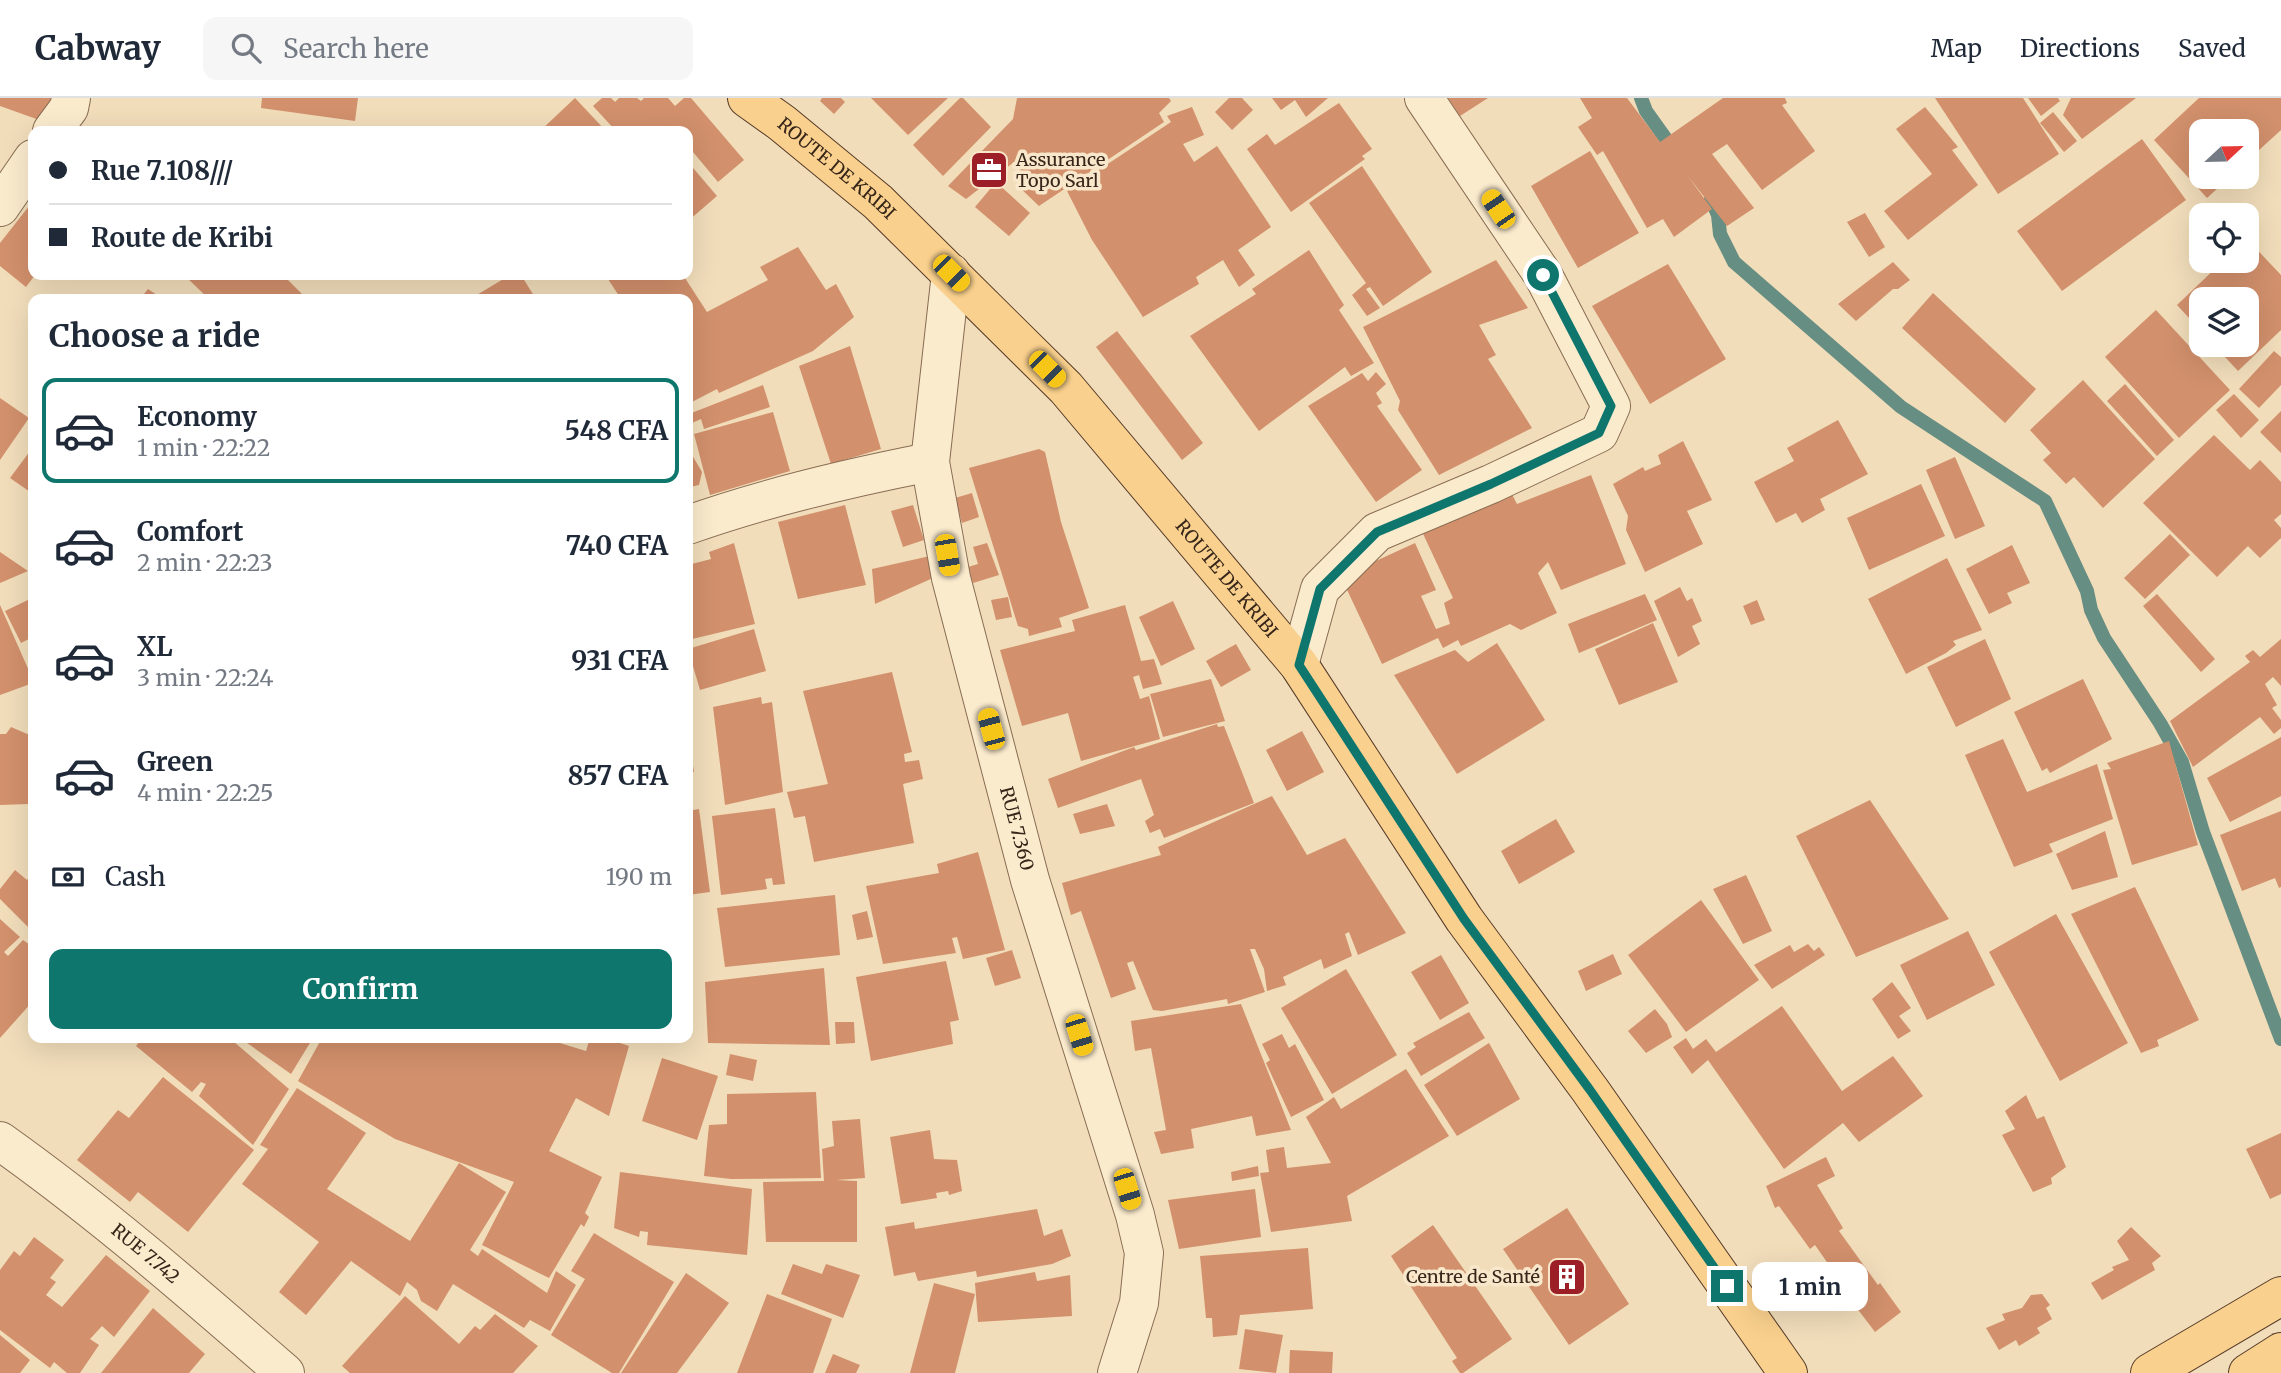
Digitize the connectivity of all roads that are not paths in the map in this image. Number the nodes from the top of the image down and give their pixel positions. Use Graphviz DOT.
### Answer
graph roads {
  1 [pos="71,98"];
  2 [pos="747,98"];
  3 [pos="1424,98"];
  4 [pos="56,126"];
  5 [pos="28,166"];
  6 [pos="0,207"];
  7 [pos="951,273"];
  8 [pos="930,462"];
  9 [pos="693,523"];
  10 [pos="1299,665"];
  11 [pos="0,1141"];
  12 [pos="2281,1296"];
  13 [pos="2281,1352"];
  14 [pos="285,1373"];
  15 [pos="1117,1373"];
  16 [pos="1788,1373"];
  17 [pos="2150,1373"];
  18 [pos="2248,1373"];
  1 -- 4 [label="street"];
  2 -- 7 [label="main road, ROUTE DE KRIBI"];
  3 -- 10 [label="street"];
  5 -- 6 [label="street"];
  7 -- 8 [label="street, RUE 7.360"];
  7 -- 10 [label="main road, ROUTE DE KRIBI"];
  8 -- 9 [label="street"];
  8 -- 15 [label="street, RUE 7.360"];
  10 -- 16 [label="main road, ROUTE DE KRIBI"];
  11 -- 14 [label="street, RUE 7.742"];
  12 -- 17 [label="main road"];
  13 -- 18 [label="main road"];
}
